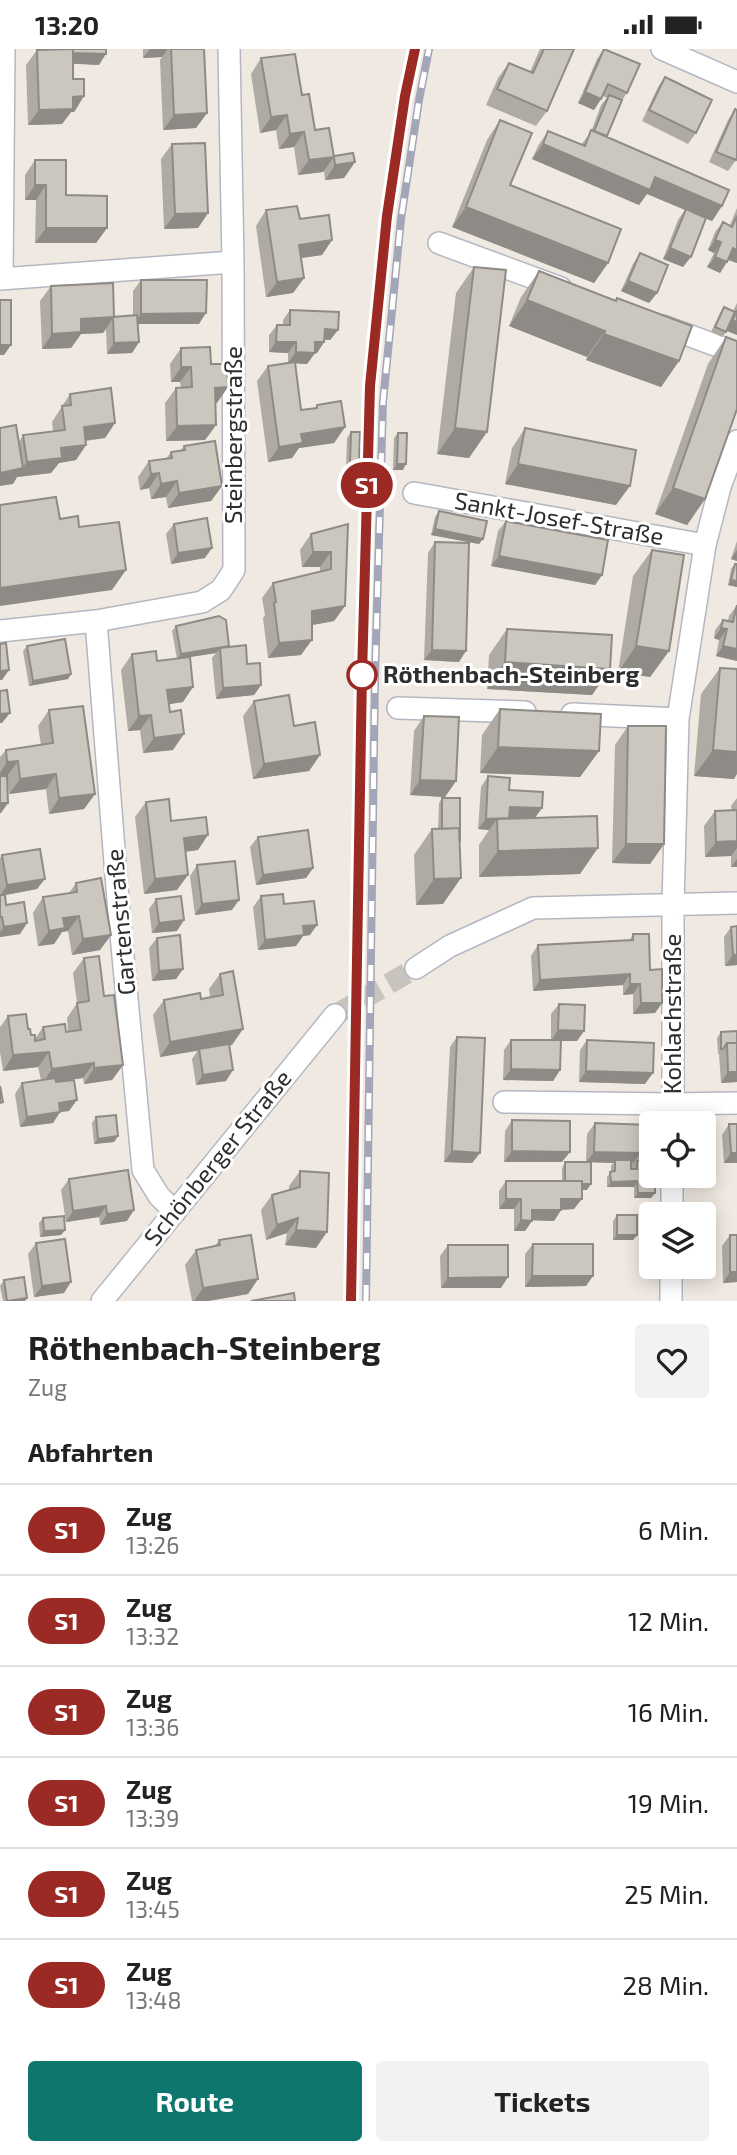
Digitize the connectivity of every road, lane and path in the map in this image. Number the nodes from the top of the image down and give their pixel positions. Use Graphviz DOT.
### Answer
graph roads {
  1 [pos="4,49"];
  2 [pos="229,49"];
  3 [pos="662,49"];
  4 [pos="737,82"];
  5 [pos="439,243"];
  6 [pos="233,262"];
  7 [pos="1,279"];
  8 [pos="582,295"];
  9 [pos="646,319"];
  10 [pos="737,353"];
  11 [pos="737,442"];
  12 [pos="728,489"];
  13 [pos="414,493"];
  14 [pos="705,545"];
  15 [pos="96,621"];
  16 [pos="0,631"];
  17 [pos="398,708"];
  18 [pos="678,719"];
  19 [pos="737,903"];
  20 [pos="673,905"];
  21 [pos="416,968"];
  22 [pos="335,1015"];
  23 [pos="504,1102"];
  24 [pos="737,1103"];
  25 [pos="673,1111"];
  26 [pos="690,1111"];
  27 [pos="639,1112"];
  28 [pos="175,1212"];
  29 [pos="671,1279"];
  30 [pos="102,1301"];
  31 [pos="671,1301"];
  1 -- 7 [label="street"];
  2 -- 6 [label="street, Steinbergstraße"];
  3 -- 4 [label="street"];
  5 -- 8 [label="street"];
  6 -- 7 [label="street"];
  6 -- 15 [label="street, Steinbergstraße"];
  9 -- 10 [label="street"];
  11 -- 12 [label="street, Kohlachstraße"];
  12 -- 14 [label="street, Kohlachstraße"];
  13 -- 14 [label="street, Sankt-Josef-Straße"];
  14 -- 18 [label="street, Kohlachstraße"];
  15 -- 16 [label="street, Steinbergstraße"];
  15 -- 28 [label="street, Gartenstraße"];
  17 -- 18 [label="street"];
  18 -- 20 [label="street, Kohlachstraße"];
  19 -- 20 [label="street"];
  20 -- 21 [label="street"];
  20 -- 25 [label="street, Kohlachstraße"];
  22 -- 28 [label="street, Schönberger Straße"];
  23 -- 27 [label="street"];
  24 -- 26 [label="street"];
  28 -- 30 [label="street, Schönberger Straße"];
  29 -- 31 [label="street"];
}
